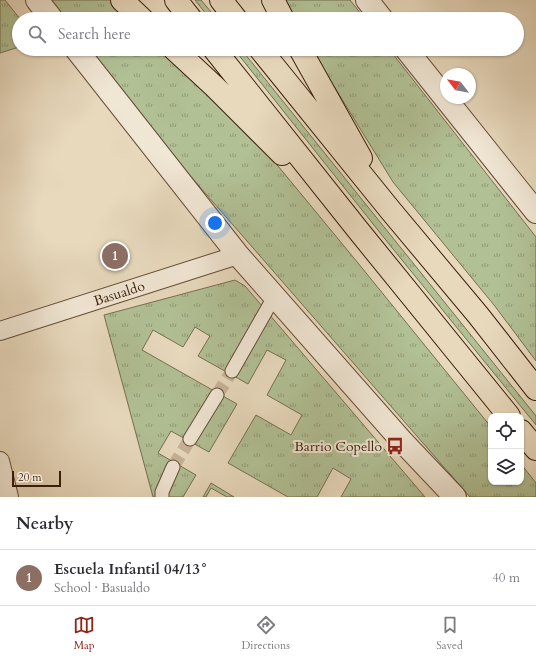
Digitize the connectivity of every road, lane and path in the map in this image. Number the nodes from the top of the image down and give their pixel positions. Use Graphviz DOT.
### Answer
graph roads {
  1 [pos="37,0"];
  2 [pos="122,0"];
  3 [pos="176,0"];
  4 [pos="221,0"];
  5 [pos="273,0"];
  6 [pos="367,0"];
  7 [pos="46,12"];
  8 [pos="135,12"];
  9 [pos="185,12"];
  10 [pos="230,12"];
  11 [pos="279,12"];
  12 [pos="376,12"];
  13 [pos="82,56"];
  14 [pos="182,56"];
  15 [pos="220,56"];
  16 [pos="266,56"];
  17 [pos="304,56"];
  18 [pos="412,56"];
  19 [pos="391,211"];
  20 [pos="536,212"];
  21 [pos="358,230"];
  22 [pos="238,255"];
  23 [pos="274,297"];
  24 [pos="0,331"];
  25 [pos="232,371"];
  26 [pos="536,389"];
  27 [pos="217,394"];
  28 [pos="507,413"];
  29 [pos="524,435"];
  30 [pos="190,438"];
  31 [pos="536,449"];
  32 [pos="0,461"];
  33 [pos="173,468"];
  34 [pos="9,497"];
  35 [pos="162,497"];
  36 [pos="455,497"];
  1 -- 7 [label="street"];
  2 -- 8 [label="highway"];
  3 -- 9 [label="highway"];
  4 -- 10 [label="highway"];
  5 -- 11 [label="highway"];
  6 -- 12 [label="street"];
  13 -- 22 [label="street"];
  14 -- 21 [label="highway"];
  15 -- 21 [label="highway"];
  16 -- 19 [label="highway"];
  17 -- 19 [label="highway"];
  18 -- 20 [label="street"];
  19 -- 26 [label="highway"];
  21 -- 28 [label="highway"];
  22 -- 23 [label="street"];
  22 -- 24 [label="street, Basualdo"];
  23 -- 25 [label="street"];
  23 -- 36 [label="street"];
  27 -- 30 [label="street"];
  29 -- 31 [label="highway"];
  32 -- 34 [label="street"];
  33 -- 35 [label="street"];
}
